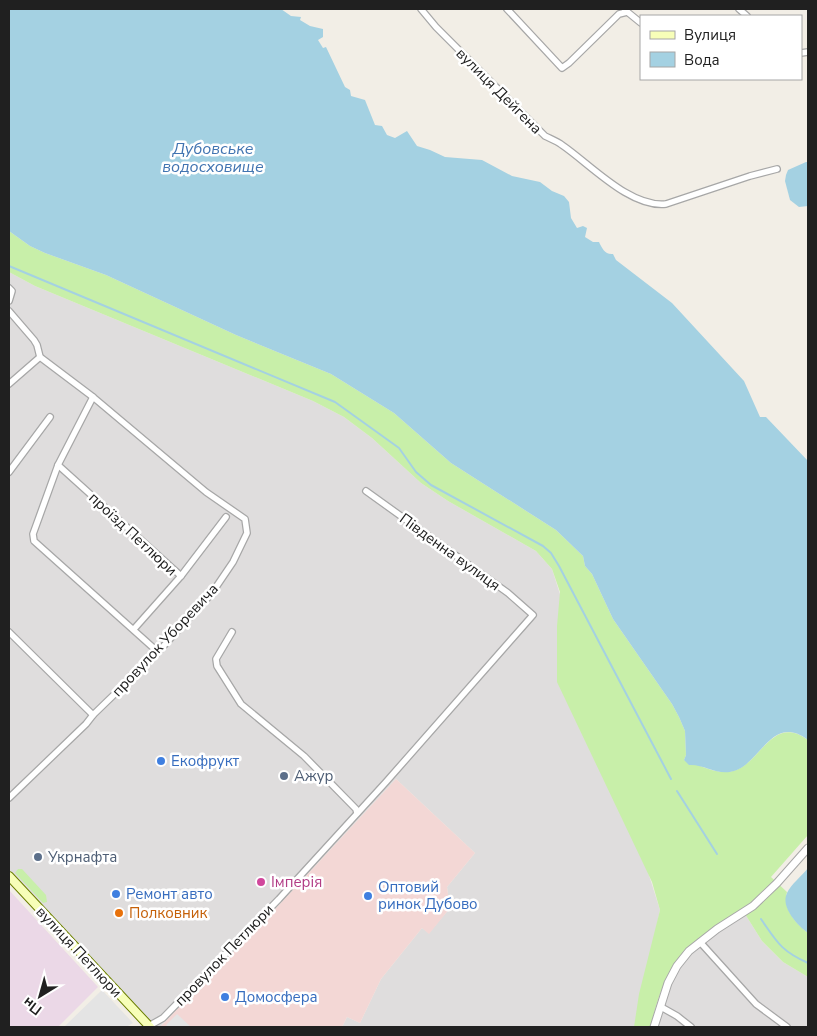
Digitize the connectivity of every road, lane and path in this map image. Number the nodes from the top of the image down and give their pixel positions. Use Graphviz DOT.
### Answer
graph roads {
  1 [pos="421,9"];
  2 [pos="507,9"];
  3 [pos="626,10"];
  4 [pos="640,22"];
  5 [pos="777,169"];
  6 [pos="9,288"];
  7 [pos="9,301"];
  8 [pos="9,311"];
  9 [pos="40,357"];
  10 [pos="9,384"];
  11 [pos="93,398"];
  12 [pos="50,417"];
  13 [pos="58,465"];
  14 [pos="9,472"];
  15 [pos="366,491"];
  16 [pos="226,517"];
  17 [pos="181,576"];
  18 [pos="533,615"];
  19 [pos="134,629"];
  20 [pos="9,632"];
  21 [pos="232,632"];
  22 [pos="158,652"];
  23 [pos="93,715"];
  24 [pos="9,798"];
  25 [pos="357,813"];
  26 [pos="808,848"];
  27 [pos="9,876"];
  28 [pos="700,942"];
  29 [pos="661,1007"];
  30 [pos="149,1027"];
  31 [pos="654,1027"];
  32 [pos="691,1027"];
  33 [pos="788,1027"];
  1 -- 5 [label="street, вулиця Дейгена"];
  2 -- 3 [label="street"];
  3 -- 4 [label="street"];
  6 -- 7 [label="street"];
  8 -- 9 [label="street"];
  9 -- 10 [label="street"];
  9 -- 11 [label="street"];
  11 -- 13 [label="street"];
  11 -- 22 [label="street, провулок Уборевича"];
  12 -- 14 [label="street"];
  13 -- 17 [label="street, проїзд Петлюри"];
  13 -- 19 [label="street"];
  15 -- 18 [label="street, Південна вулиця"];
  16 -- 17 [label="street"];
  17 -- 19 [label="street, проїзд Петлюри"];
  18 -- 25 [label="street, провулок Петлюри"];
  19 -- 22 [label="street"];
  20 -- 23 [label="street"];
  21 -- 25 [label="street"];
  22 -- 23 [label="street, провулок Уборевича"];
  23 -- 24 [label="street"];
  25 -- 30 [label="street, провулок Петлюри"];
  26 -- 28 [label="street"];
  27 -- 30 [label="main road, вулиця Петлюри"];
  28 -- 29 [label="street"];
  28 -- 33 [label="street"];
  29 -- 31 [label="street"];
  29 -- 32 [label="street"];
}
